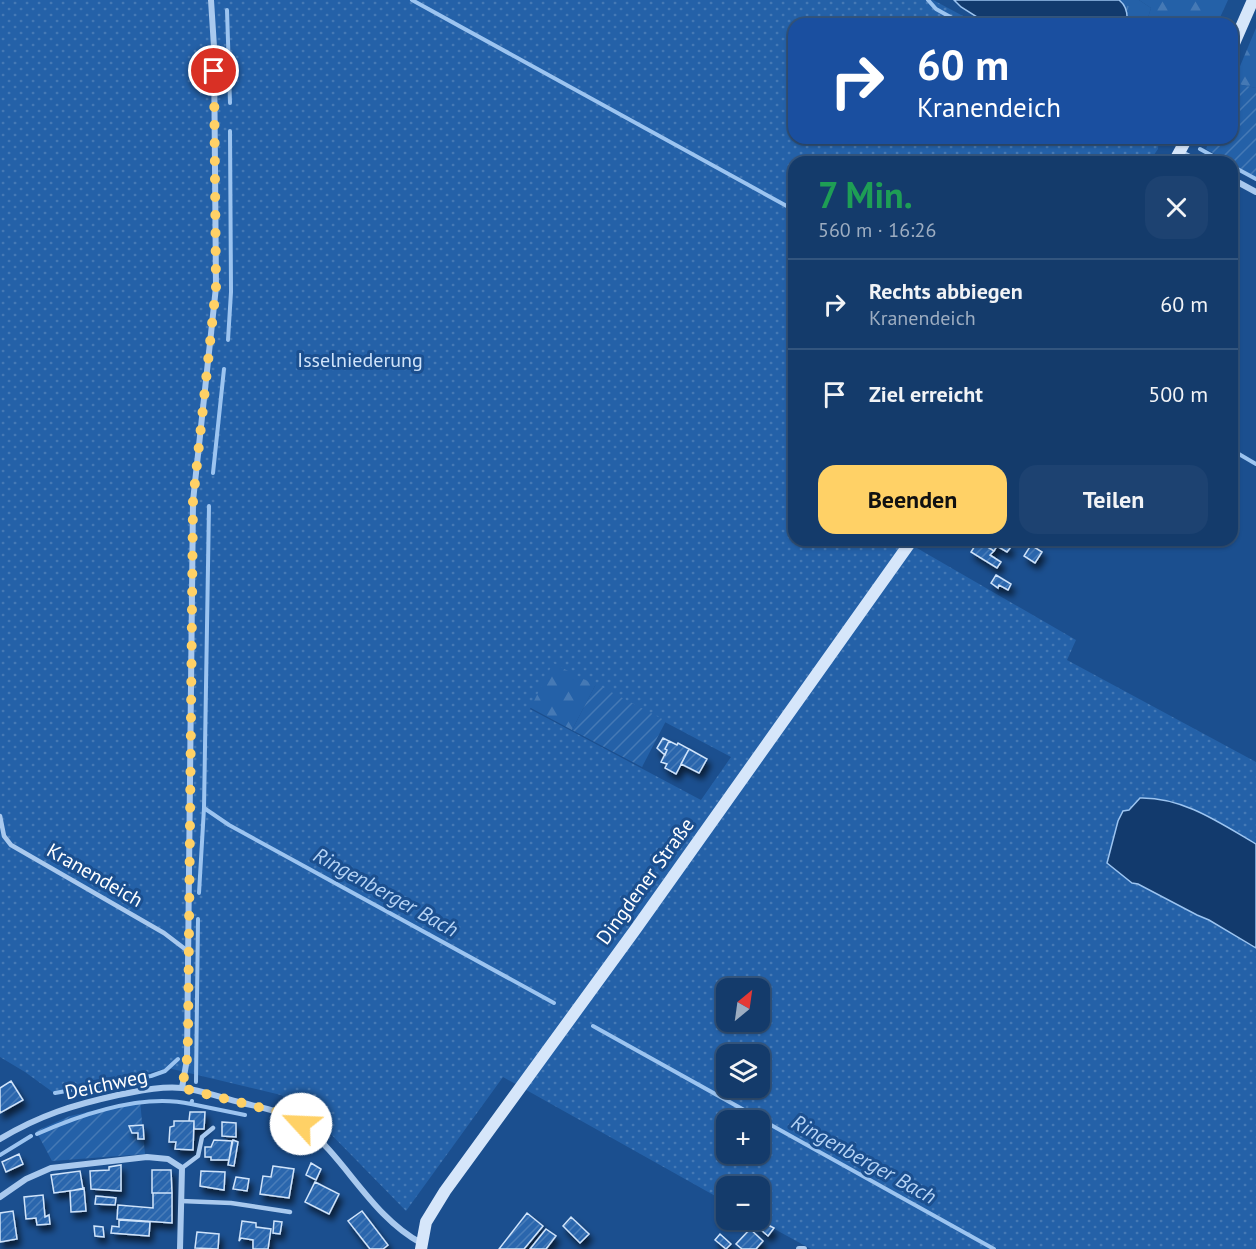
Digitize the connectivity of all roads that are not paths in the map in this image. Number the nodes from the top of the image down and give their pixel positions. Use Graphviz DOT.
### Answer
graph roads {
  1 [pos="211,0"];
  2 [pos="1253,0"];
  3 [pos="1238,34"];
  4 [pos="1238,182"];
  5 [pos="1256,192"];
  6 [pos="908,546"];
  7 [pos="0,816"];
  8 [pos="189,952"];
  9 [pos="182,1088"];
  10 [pos="213,1128"];
  11 [pos="0,1139"];
  12 [pos="182,1168"];
  13 [pos="0,1197"];
  14 [pos="181,1201"];
  15 [pos="290,1212"];
  16 [pos="421,1246"];
  17 [pos="180,1249"];
  18 [pos="799,1249"];
  19 [pos="804,1249"];
  1 -- 8 [label="street"];
  2 -- 3 [label="main road"];
  4 -- 5 [label="street"];
  6 -- 16 [label="main road, Dingdener Straße"];
  7 -- 8 [label="lane, Kranendeich"];
  8 -- 9 [label="street"];
  9 -- 11 [label="street, Deichweg"];
  9 -- 16 [label="street, Deichweg"];
  10 -- 12 [label="lane"];
  12 -- 13 [label="street"];
  12 -- 14 [label="street"];
  14 -- 15 [label="lane"];
  14 -- 17 [label="street"];
  18 -- 19 [label="street"];
}
